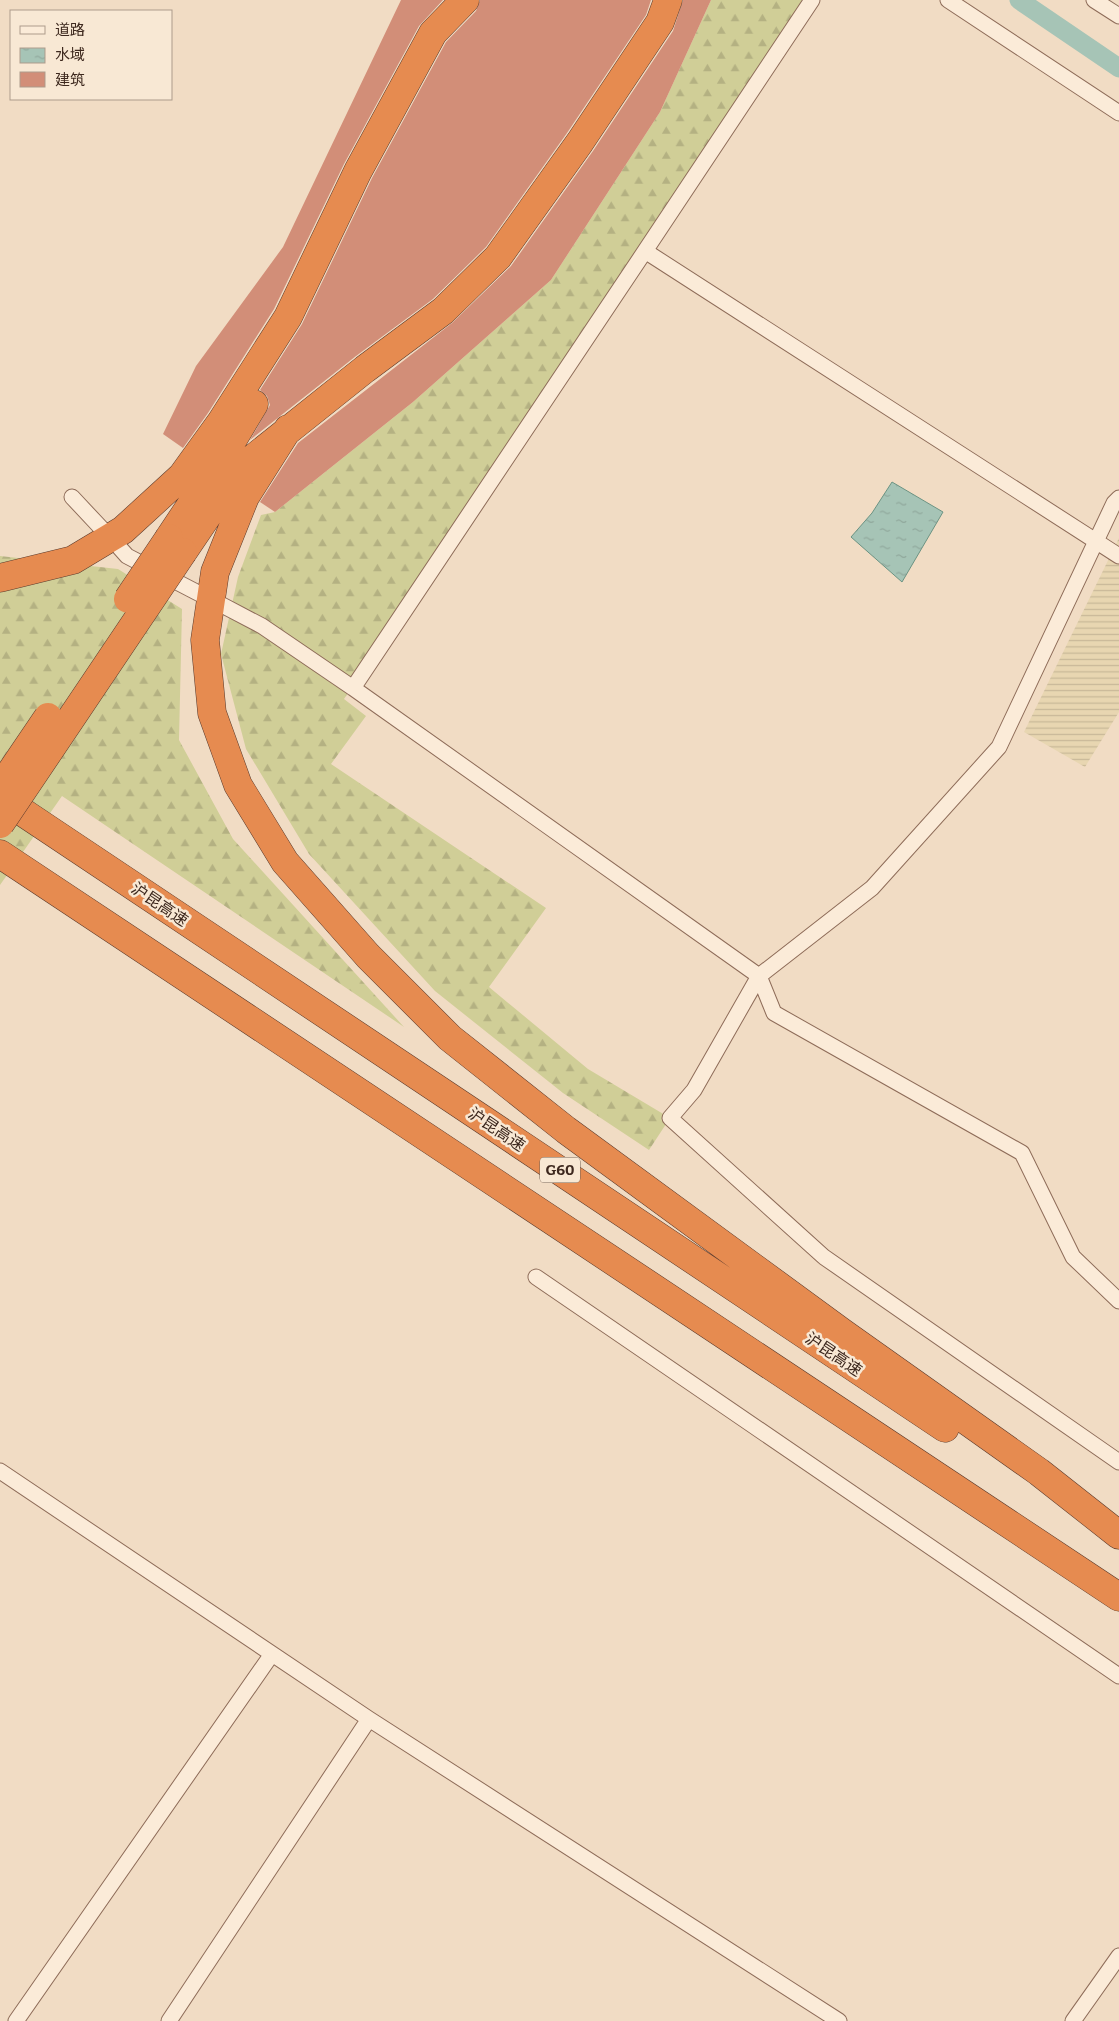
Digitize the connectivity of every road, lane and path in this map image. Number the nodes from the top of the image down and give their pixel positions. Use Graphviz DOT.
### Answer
graph roads {
  1 [pos="465,0"];
  2 [pos="668,0"];
  3 [pos="812,0"];
  4 [pos="948,0"];
  5 [pos="1094,0"];
  6 [pos="1119,16"];
  7 [pos="1119,113"];
  8 [pos="645,251"];
  9 [pos="288,317"];
  10 [pos="288,429"];
  11 [pos="72,497"];
  12 [pos="1119,498"];
  13 [pos="102,529"];
  14 [pos="1096,542"];
  15 [pos="176,545"];
  16 [pos="119,547"];
  17 [pos="1119,556"];
  18 [pos="0,578"];
  19 [pos="200,594"];
  20 [pos="222,605"];
  21 [pos="353,688"];
  22 [pos="0,788"];
  23 [pos="0,797"];
  24 [pos="0,824"];
  25 [pos="0,854"];
  26 [pos="0,860"];
  27 [pos="35,877"];
  28 [pos="759,976"];
  29 [pos="536,1277"];
  30 [pos="1119,1300"];
  31 [pos="1119,1462"];
  32 [pos="0,1471"];
  33 [pos="1119,1535"];
  34 [pos="1119,1544"];
  35 [pos="1119,1597"];
  36 [pos="272,1654"];
  37 [pos="1119,1676"];
  38 [pos="369,1719"];
  39 [pos="1119,1956"];
  40 [pos="16,2021"];
  41 [pos="169,2021"];
  42 [pos="840,2021"];
  43 [pos="1073,2021"];
  1 -- 9 [label="highway"];
  2 -- 10 [label="highway"];
  3 -- 8 [label="street"];
  4 -- 7 [label="street"];
  5 -- 6 [label="street"];
  8 -- 14 [label="street"];
  8 -- 21 [label="street"];
  9 -- 15 [label="highway"];
  9 -- 18 [label="highway"];
  10 -- 15 [label="highway"];
  10 -- 33 [label="highway"];
  11 -- 13 [label="street"];
  12 -- 14 [label="street"];
  14 -- 17 [label="street"];
  14 -- 28 [label="street"];
  15 -- 22 [label="highway, bridge"];
  15 -- 24 [label="highway, bridge"];
  16 -- 19 [label="street"];
  20 -- 21 [label="street"];
  21 -- 28 [label="street"];
  23 -- 34 [label="highway, 沪昆高速 / G60"];
  25 -- 27 [label="highway"];
  26 -- 27 [label="highway"];
  27 -- 35 [label="highway"];
  28 -- 30 [label="street"];
  28 -- 31 [label="street"];
  29 -- 37 [label="street"];
  32 -- 36 [label="street"];
  36 -- 38 [label="street"];
  36 -- 40 [label="street"];
  38 -- 41 [label="street"];
  38 -- 42 [label="street"];
  39 -- 43 [label="street"];
}
